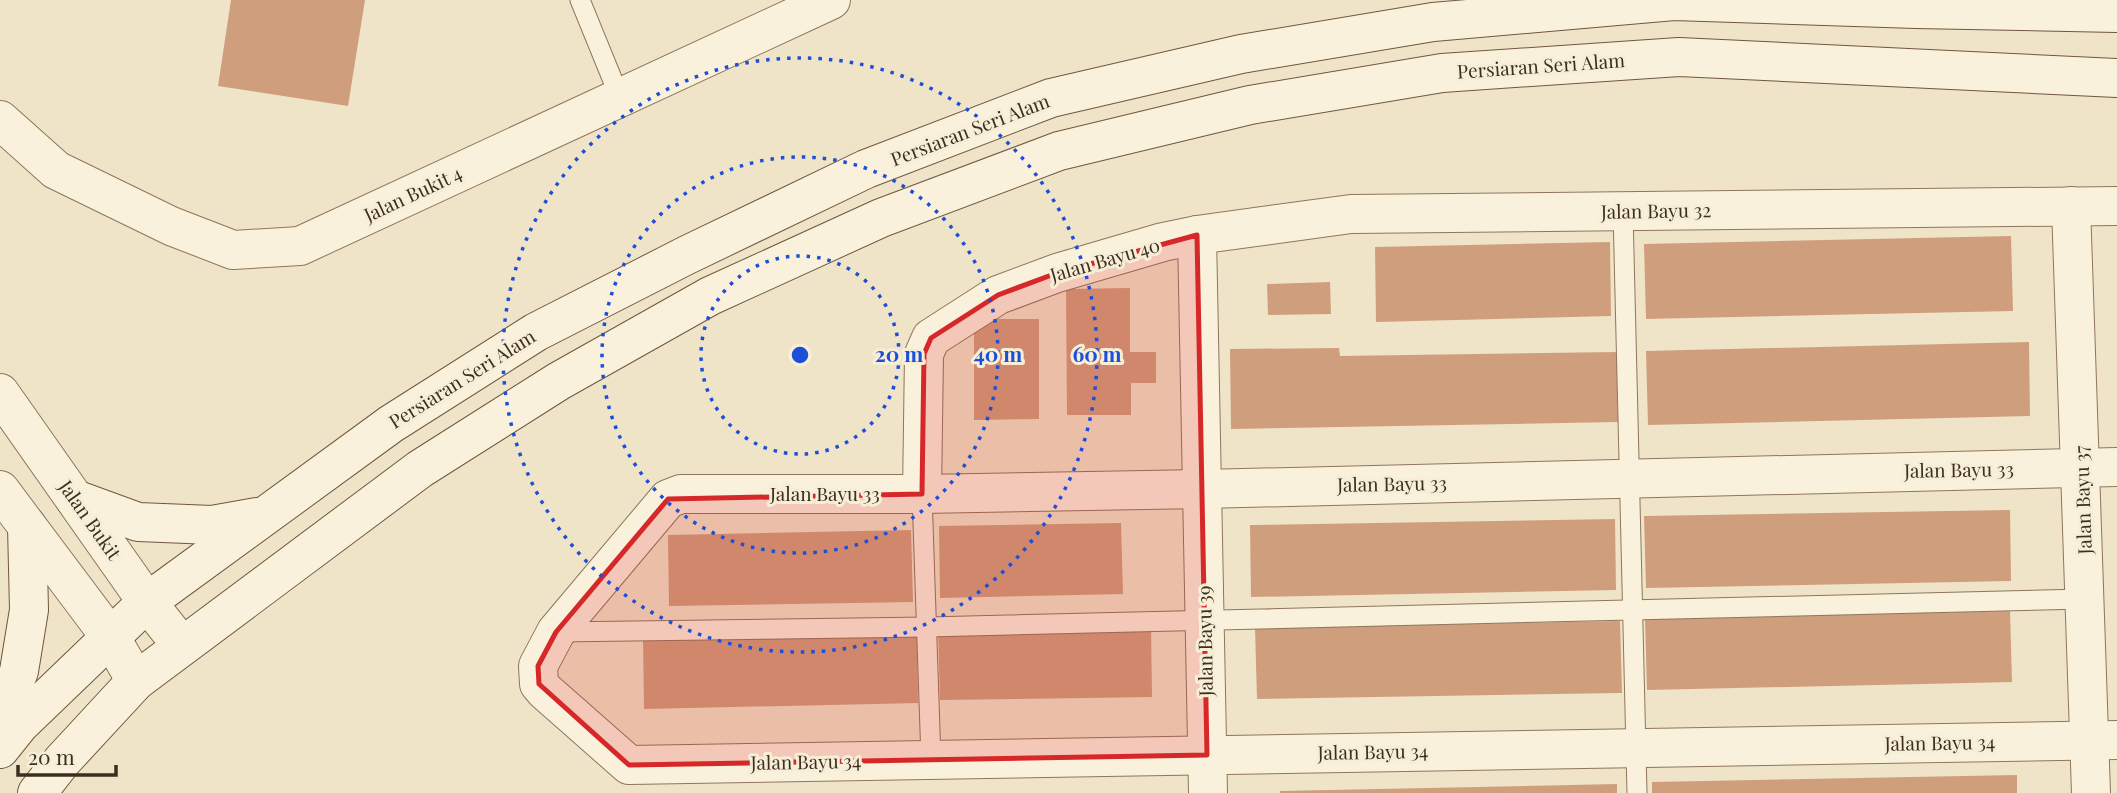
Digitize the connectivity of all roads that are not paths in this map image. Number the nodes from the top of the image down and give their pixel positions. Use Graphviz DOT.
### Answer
graph roads {
  1 [pos="580,0"];
  2 [pos="831,0"];
  3 [pos="1916,5"];
  4 [pos="2117,13"];
  5 [pos="2117,78"];
  6 [pos="620,98"];
  7 [pos="0,120"];
  8 [pos="2071,206"];
  9 [pos="2117,206"];
  10 [pos="1623,211"];
  11 [pos="1197,235"];
  12 [pos="0,393"];
  13 [pos="2099,467"];
  14 [pos="1629,478"];
  15 [pos="1203,489"];
  16 [pos="0,490"];
  17 [pos="922,494"];
  18 [pos="75,499"];
  19 [pos="265,516"];
  20 [pos="27,526"];
  21 [pos="2085,600"];
  22 [pos="147,602"];
  23 [pos="1632,612"];
  24 [pos="1205,621"];
  25 [pos="927,627"];
  26 [pos="556,632"];
  27 [pos="111,638"];
  28 [pos="182,646"];
  29 [pos="136,681"];
  30 [pos="0,723"];
  31 [pos="2103,741"];
  32 [pos="1636,748"];
  33 [pos="0,749"];
  34 [pos="1207,755"];
  35 [pos="931,760"];
  36 [pos="37,793"];
  37 [pos="1208,793"];
  38 [pos="1637,793"];
  39 [pos="2091,793"];
  1 -- 6 [label="lane"];
  2 -- 6 [label="street, Jalan Bukit 4"];
  3 -- 4 [label="street, Persiaran Seri Alam"];
  3 -- 19 [label="street, Persiaran Seri Alam"];
  5 -- 28 [label="street, Persiaran Seri Alam"];
  6 -- 7 [label="street, Jalan Bukit 4"];
  8 -- 9 [label="street, Jalan Bayu 32"];
  8 -- 10 [label="street, Jalan Bayu 32"];
  8 -- 13 [label="street, Jalan Bayu 37"];
  10 -- 11 [label="street, Jalan Bayu 32"];
  10 -- 14 [label="lane"];
  11 -- 15 [label="street"];
  11 -- 17 [label="street, Jalan Bayu 40"];
  12 -- 18 [label="street, Jalan Bukit"];
  13 -- 14 [label="street, Jalan Bayu 33"];
  13 -- 21 [label="street, Jalan Bayu 37"];
  14 -- 15 [label="street, Jalan Bayu 33"];
  14 -- 23 [label="lane"];
  15 -- 17 [label="street, Jalan Bayu 33"];
  15 -- 24 [label="street, Jalan Bayu 39"];
  16 -- 20 [label="street"];
  17 -- 25 [label="lane"];
  17 -- 26 [label="street, Jalan Bayu 33"];
  18 -- 19 [label="street"];
  18 -- 22 [label="street, Jalan Bukit"];
  19 -- 22 [label="street, Persiaran Seri Alam"];
  20 -- 27 [label="street"];
  20 -- 30 [label="street"];
  21 -- 23 [label="lane"];
  21 -- 31 [label="street, Jalan Bayu 37"];
  22 -- 27 [label="street, Persiaran Seri Alam"];
  22 -- 28 [label="street, Jalan Bukit"];
  23 -- 24 [label="lane"];
  23 -- 32 [label="lane"];
  24 -- 25 [label="lane"];
  24 -- 34 [label="street, Jalan Bayu 39"];
  25 -- 26 [label="lane"];
  25 -- 35 [label="lane"];
  26 -- 35 [label="street, Jalan Bayu 34"];
  27 -- 29 [label="street"];
  27 -- 33 [label="street, Persiaran Seri Alam"];
  28 -- 29 [label="street, Persiaran Seri Alam"];
  29 -- 36 [label="street, Persiaran Seri Alam"];
  31 -- 32 [label="street, Jalan Bayu 34"];
  31 -- 39 [label="street, Jalan Bayu 37"];
  32 -- 34 [label="street, Jalan Bayu 34"];
  32 -- 38 [label="lane"];
  34 -- 35 [label="street, Jalan Bayu 34"];
  34 -- 37 [label="street, Jalan Bayu 39"];
}
